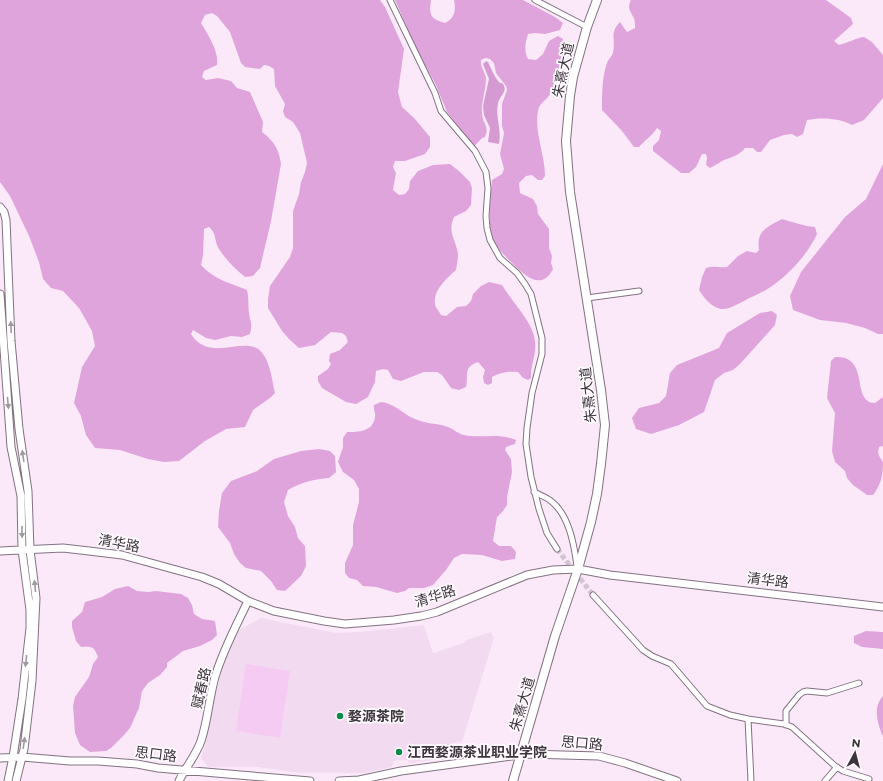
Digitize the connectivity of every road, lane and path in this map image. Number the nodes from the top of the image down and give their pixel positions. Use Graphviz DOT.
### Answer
graph roads {
  1 [pos="390,0"];
  2 [pos="535,0"];
  3 [pos="597,0"];
  4 [pos="587,27"];
  5 [pos="0,207"];
  6 [pos="639,291"];
  7 [pos="0,294"];
  8 [pos="587,298"];
  9 [pos="534,492"];
  10 [pos="557,549"];
  11 [pos="22,550"];
  12 [pos="30,550"];
  13 [pos="0,551"];
  14 [pos="578,568"];
  15 [pos="593,595"];
  16 [pos="248,601"];
  17 [pos="883,607"];
  18 [pos="859,683"];
  19 [pos="748,719"];
  20 [pos="786,725"];
  21 [pos="521,754"];
  22 [pos="13,757"];
  23 [pos="22,757"];
  24 [pos="0,758"];
  25 [pos="837,767"];
  26 [pos="185,771"];
  27 [pos="869,779"];
  28 [pos="8,781"];
  29 [pos="16,781"];
  30 [pos="179,781"];
  31 [pos="310,781"];
  32 [pos="338,781"];
  33 [pos="513,781"];
  34 [pos="677,781"];
  35 [pos="751,781"];
  36 [pos="825,781"];
  1 -- 9 [label="street"];
  2 -- 4 [label="street"];
  3 -- 4 [label="main road, 朱熹大道"];
  4 -- 8 [label="main road, 朱熹大道"];
  12 -- 5 [label="main road, one-way"];
  6 -- 8 [label="street"];
  7 -- 11 [label="main road, one-way"];
  8 -- 14 [label="main road, 朱熹大道"];
  9 -- 10 [label="street"];
  9 -- 14 [label="street"];
  11 -- 12 [label="main road, 清华路"];
  11 -- 13 [label="main road, 清华路"];
  11 -- 22 [label="main road, one-way"];
  12 -- 16 [label="main road, 清华路"];
  23 -- 12 [label="main road, one-way"];
  14 -- 16 [label="main road, 清华路"];
  14 -- 17 [label="main road, 清华路"];
  14 -- 21 [label="main road, 朱熹大道"];
  15 -- 19 [label="street"];
  16 -- 26 [label="main road, 赋春路"];
  18 -- 20 [label="street"];
  19 -- 20 [label="street"];
  19 -- 35 [label="street"];
  20 -- 25 [label="street"];
  21 -- 32 [label="main road, 思口路"];
  21 -- 33 [label="main road, 朱熹大道"];
  21 -- 34 [label="main road, 思口路"];
  22 -- 23 [label="main road, 思口路"];
  22 -- 24 [label="main road, 思口路"];
  22 -- 28 [label="main road"];
  23 -- 26 [label="main road, 思口路"];
  23 -- 29 [label="main road"];
  25 -- 27 [label="street"];
  25 -- 36 [label="street"];
  26 -- 30 [label="main road, 赋春路"];
  26 -- 31 [label="main road, 思口路"];
}
